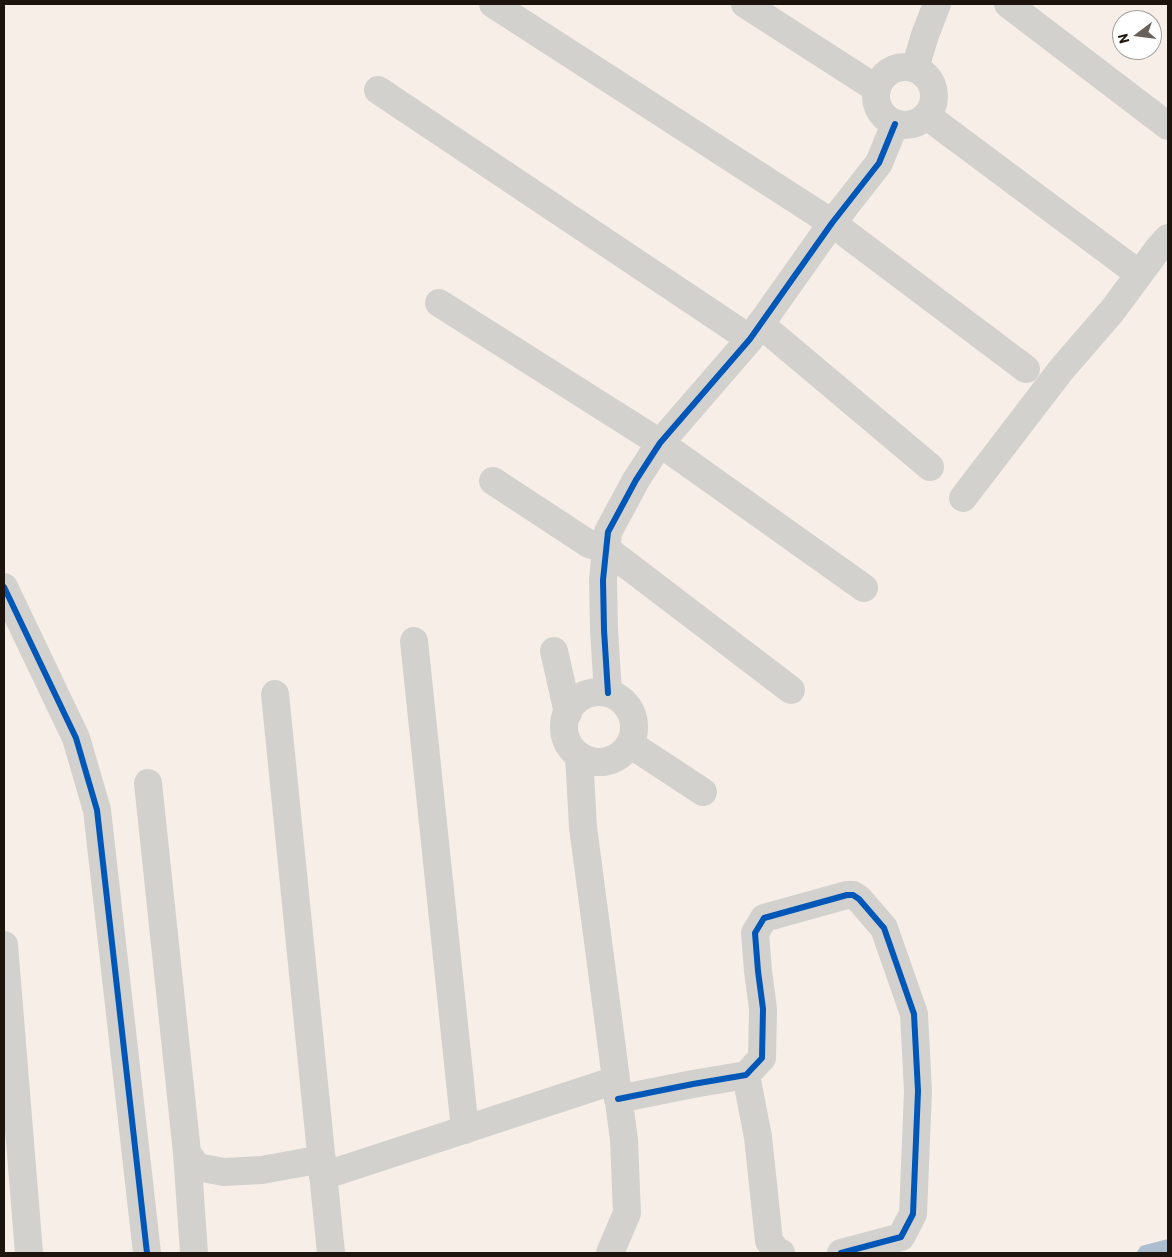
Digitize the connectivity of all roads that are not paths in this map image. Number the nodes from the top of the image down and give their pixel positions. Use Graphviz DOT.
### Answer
graph roads {
  1 [pos="493,4"];
  2 [pos="745,4"];
  3 [pos="937,4"];
  4 [pos="1008,4"];
  5 [pos="780,13"];
  6 [pos="915,68"];
  7 [pos="876,89"];
  8 [pos="378,90"];
  9 [pos="927,116"];
  10 [pos="896,124"];
  11 [pos="1168,126"];
  12 [pos="832,222"];
  13 [pos="1165,248"];
  14 [pos="1131,268"];
  15 [pos="439,303"];
  16 [pos="755,331"];
  17 [pos="1026,369"];
  18 [pos="660,443"];
  19 [pos="930,467"];
  20 [pos="493,481"];
  21 [pos="963,498"];
  22 [pos="606,549"];
  23 [pos="4,587"];
  24 [pos="864,588"];
  25 [pos="414,641"];
  26 [pos="554,651"];
  27 [pos="791,690"];
  28 [pos="275,694"];
  29 [pos="608,694"];
  30 [pos="568,713"];
  31 [pos="630,744"];
  32 [pos="579,756"];
  33 [pos="148,783"];
  34 [pos="703,792"];
  35 [pos="4,945"];
  36 [pos="746,1075"];
  37 [pos="617,1089"];
  38 [pos="465,1130"];
  39 [pos="12,1137"];
  40 [pos="187,1153"];
  41 [pos="322,1168"];
  42 [pos="29,1253"];
  43 [pos="147,1253"];
  44 [pos="194,1253"];
  45 [pos="331,1253"];
  46 [pos="610,1253"];
  47 [pos="781,1253"];
  48 [pos="841,1253"];
  1 -- 12 [label="street"];
  2 -- 5 [label="street"];
  3 -- 6 [label="street"];
  4 -- 11 [label="street"];
  5 -- 7 [label="street"];
  6 -- 7 [label="street"];
  6 -- 9 [label="street"];
  7 -- 10 [label="street"];
  8 -- 16 [label="street"];
  9 -- 10 [label="street"];
  9 -- 14 [label="street"];
  10 -- 12 [label="street"];
  12 -- 16 [label="street"];
  12 -- 17 [label="street"];
  13 -- 21 [label="street"];
  15 -- 18 [label="street"];
  16 -- 18 [label="street"];
  16 -- 19 [label="street"];
  18 -- 22 [label="street"];
  18 -- 24 [label="street"];
  20 -- 22 [label="street"];
  22 -- 27 [label="street"];
  22 -- 29 [label="street"];
  23 -- 43 [label="street"];
  25 -- 38 [label="street"];
  26 -- 30 [label="street"];
  28 -- 41 [label="street"];
  29 -- 30 [label="street"];
  29 -- 31 [label="street"];
  30 -- 32 [label="street"];
  31 -- 32 [label="street"];
  31 -- 34 [label="street"];
  32 -- 37 [label="street"];
  33 -- 40 [label="street"];
  35 -- 39 [label="street"];
  36 -- 37 [label="street"];
  36 -- 47 [label="street"];
  36 -- 48 [label="street"];
  37 -- 38 [label="street"];
  37 -- 46 [label="street"];
  38 -- 41 [label="street"];
  39 -- 42 [label="street"];
  40 -- 41 [label="street"];
  40 -- 44 [label="street"];
  41 -- 45 [label="street"];
}
